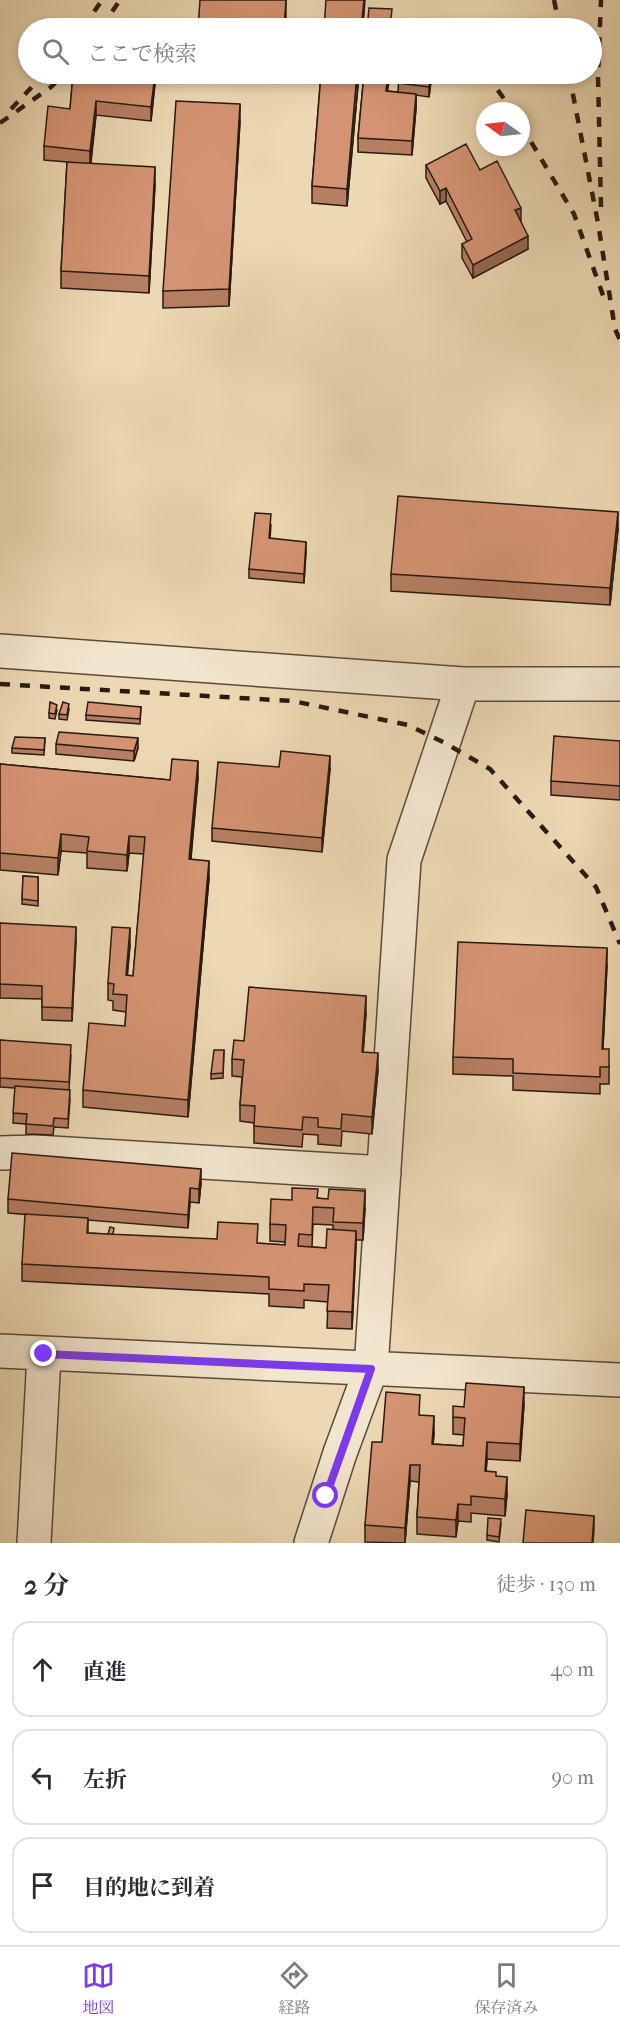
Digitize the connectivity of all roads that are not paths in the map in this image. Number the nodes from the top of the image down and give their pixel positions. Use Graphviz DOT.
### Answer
graph roads {
  1 [pos="0,651"];
  2 [pos="463,684"];
  3 [pos="620,684"];
  4 [pos="0,1153"];
  5 [pos="384,1173"];
  6 [pos="0,1351"];
  7 [pos="44,1354"];
  8 [pos="371,1369"];
  9 [pos="620,1380"];
  10 [pos="34,1543"];
  11 [pos="311,1543"];
  1 -- 2 [label="lane"];
  2 -- 3 [label="lane"];
  2 -- 5 [label="lane"];
  4 -- 5 [label="lane"];
  5 -- 8 [label="lane"];
  6 -- 7 [label="lane"];
  7 -- 8 [label="lane"];
  7 -- 10 [label="lane"];
  8 -- 9 [label="lane"];
  8 -- 11 [label="lane"];
}
